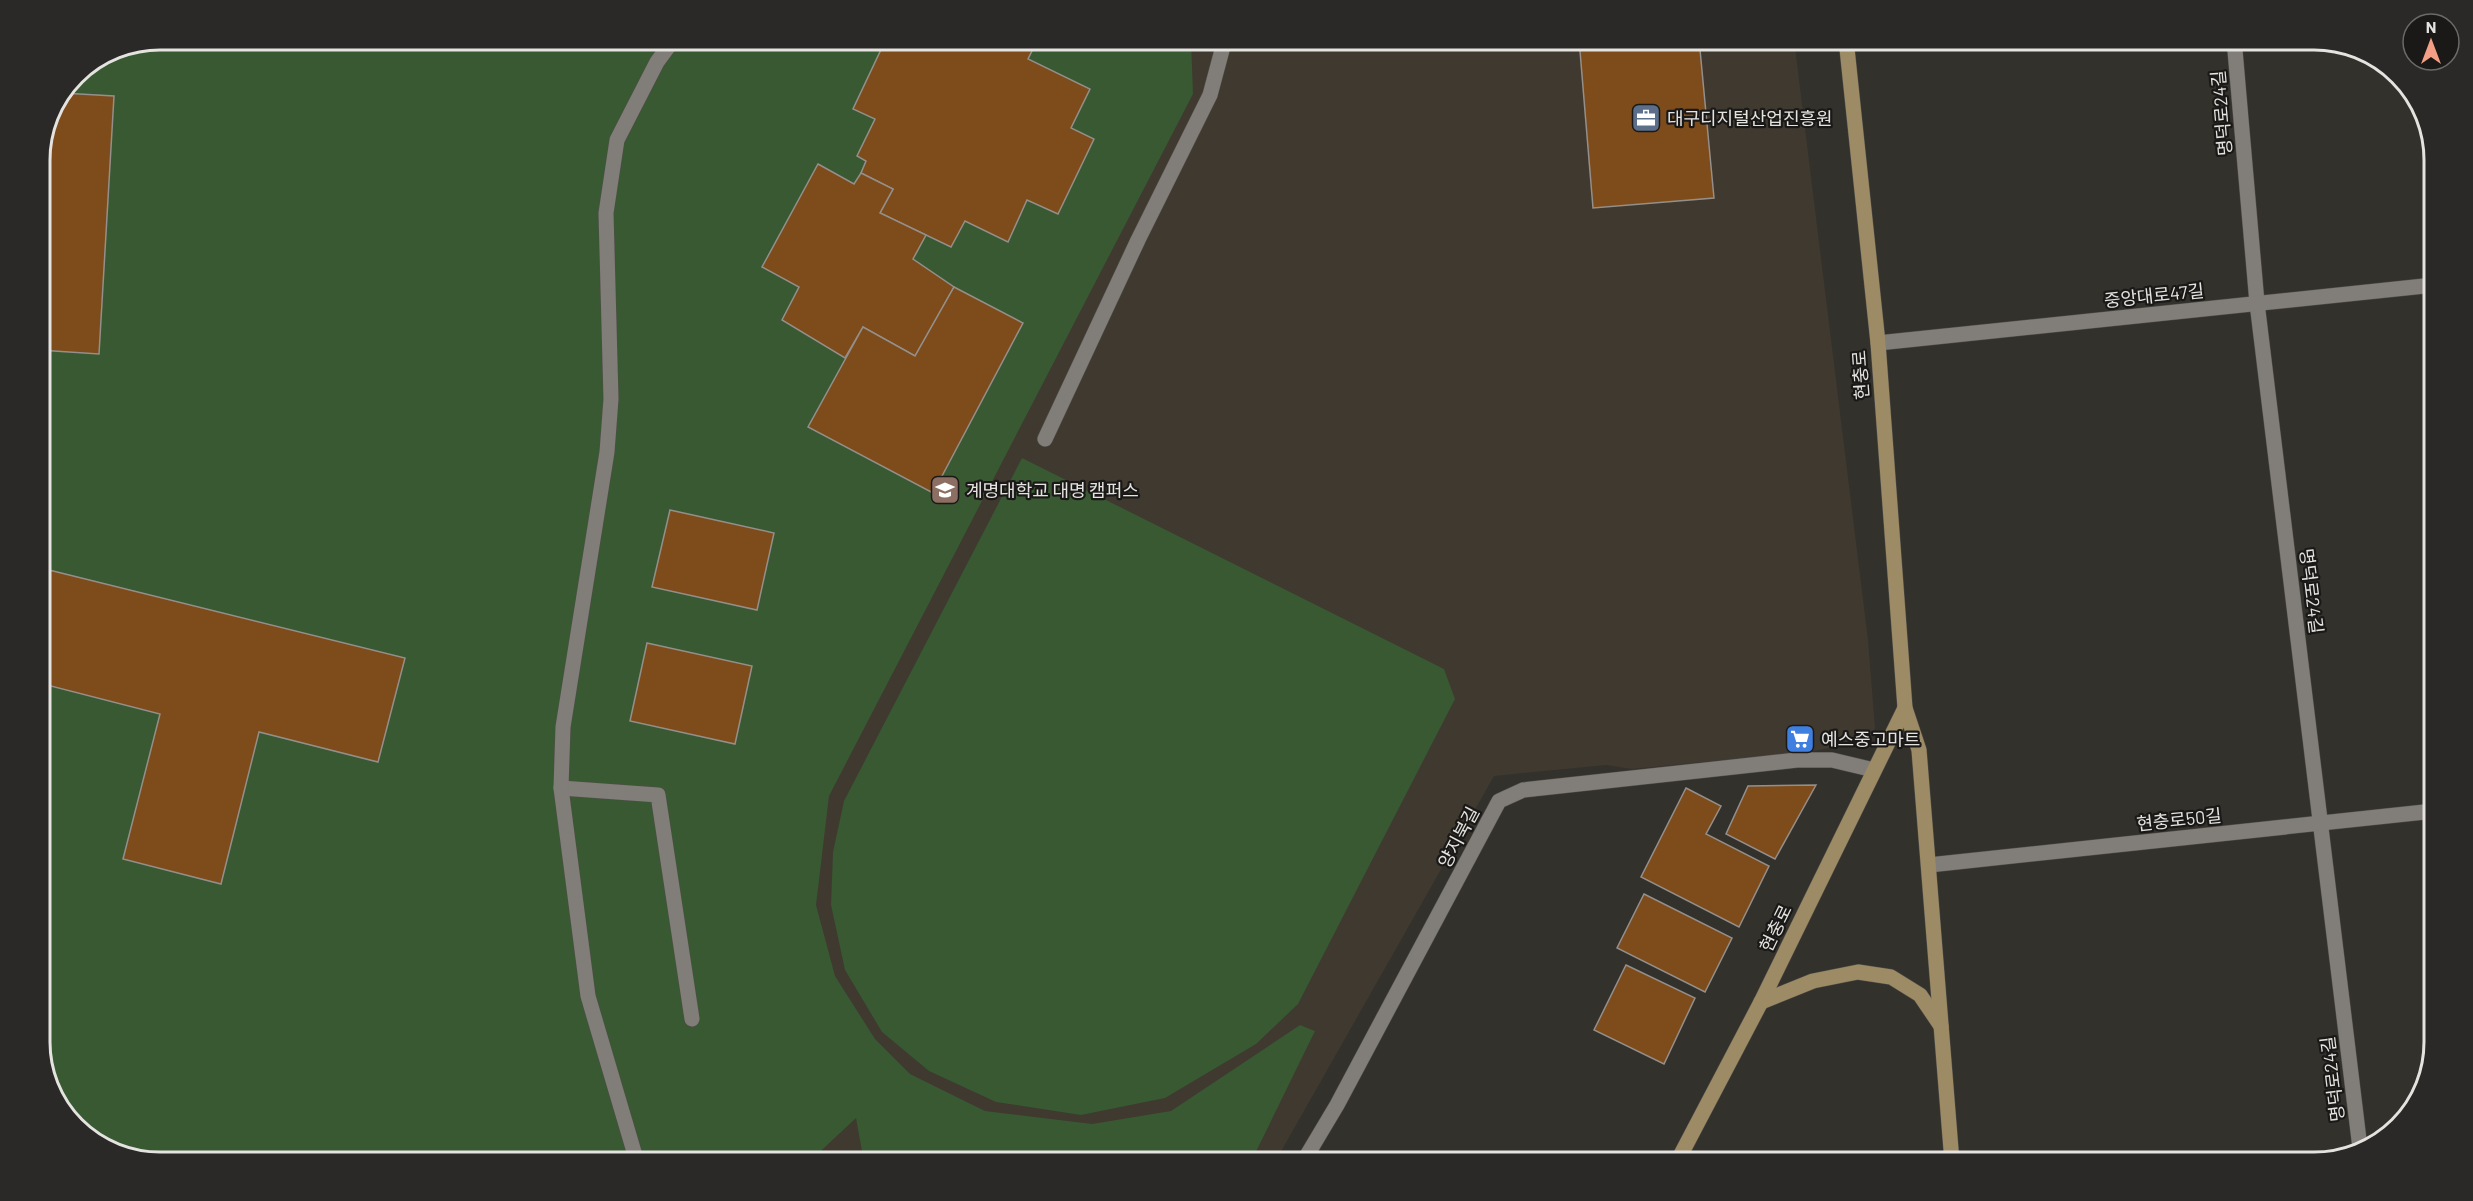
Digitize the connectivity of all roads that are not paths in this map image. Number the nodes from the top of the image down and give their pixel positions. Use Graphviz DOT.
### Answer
graph roads {
  1 [pos="666,50"];
  2 [pos="1222,50"];
  3 [pos="1847,50"];
  4 [pos="2235,50"];
  5 [pos="2423,286"];
  6 [pos="2257,303"];
  7 [pos="1878,343"];
  8 [pos="1045,439"];
  9 [pos="1905,708"];
  10 [pos="1874,770"];
  11 [pos="561,788"];
  12 [pos="2424,812"];
  13 [pos="2321,823"];
  14 [pos="1929,865"];
  15 [pos="1761,1002"];
  16 [pos="692,1019"];
  17 [pos="1943,1029"];
  18 [pos="2359,1141"];
  19 [pos="634,1152"];
  20 [pos="1309,1152"];
  21 [pos="1682,1152"];
  22 [pos="1951,1152"];
  1 -- 11 [label="street"];
  2 -- 8 [label="street"];
  3 -- 7 [label="main road, 현충로"];
  4 -- 6 [label="street, 명덕로24길"];
  5 -- 6 [label="street, 중앙대로47길"];
  6 -- 7 [label="street, 중앙대로47길"];
  6 -- 13 [label="street, 명덕로24길"];
  7 -- 9 [label="main road, 현충로"];
  9 -- 10 [label="main road, 현충로"];
  9 -- 14 [label="main road, 현충로"];
  10 -- 15 [label="main road, 현충로"];
  10 -- 20 [label="street, 양지북길"];
  11 -- 16 [label="street"];
  11 -- 19 [label="street"];
  12 -- 13 [label="street, 현충로50길"];
  13 -- 14 [label="street, 현충로50길"];
  13 -- 18 [label="street, 명덕로24길"];
  14 -- 17 [label="main road, 현충로"];
  15 -- 17 [label="main road"];
  15 -- 21 [label="main road, 현충로"];
  17 -- 22 [label="main road, 현충로"];
}
